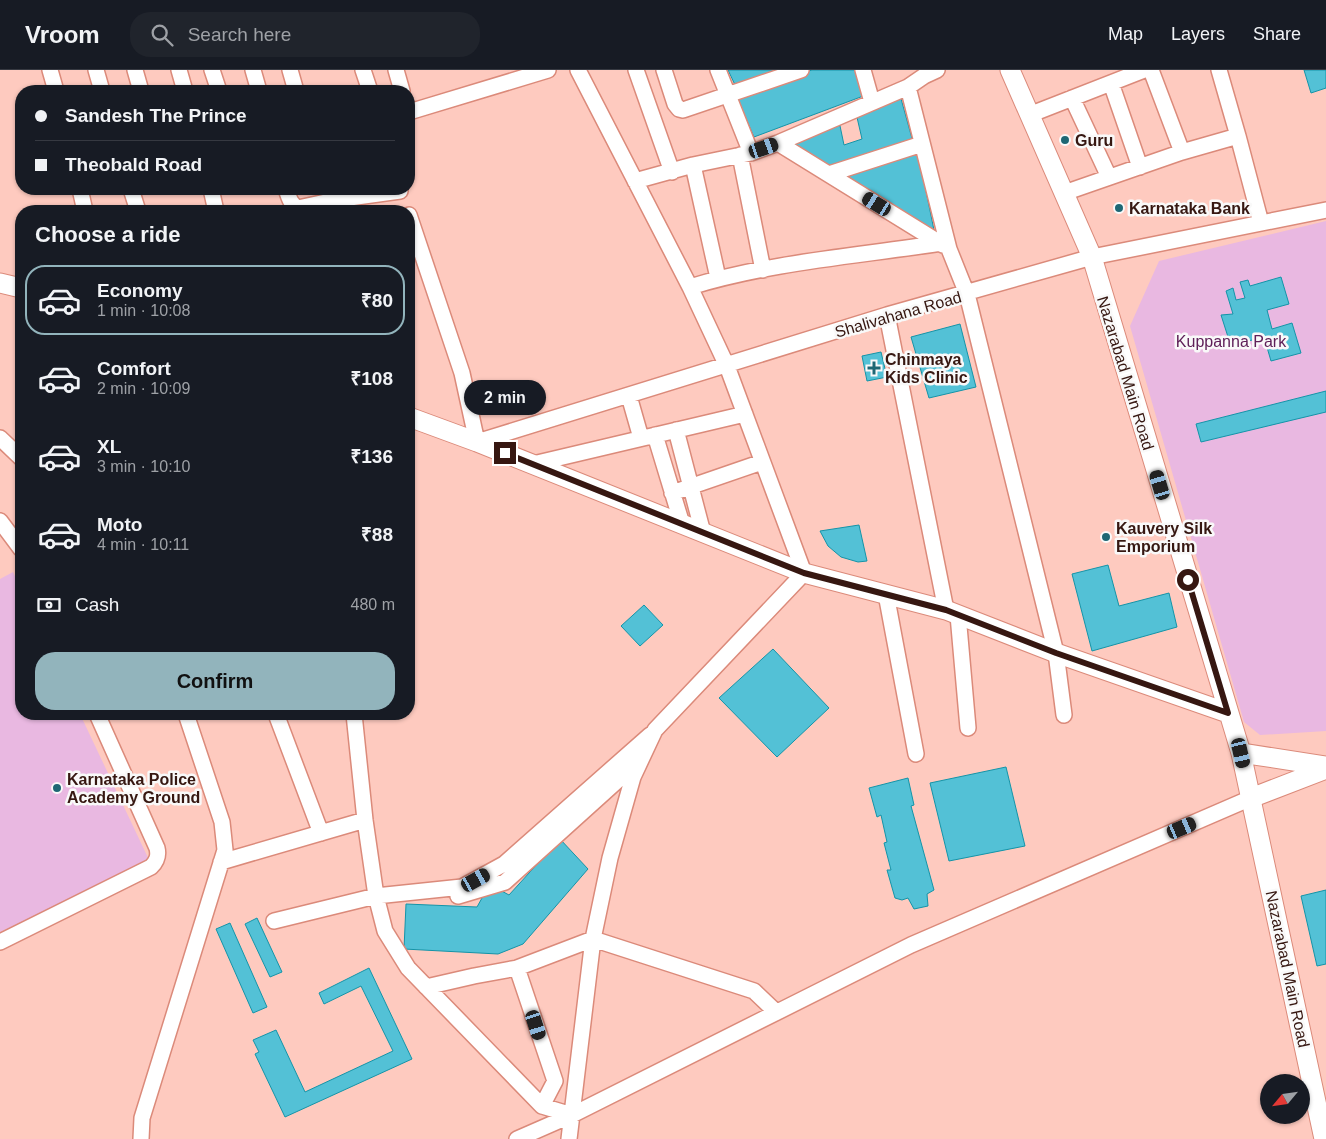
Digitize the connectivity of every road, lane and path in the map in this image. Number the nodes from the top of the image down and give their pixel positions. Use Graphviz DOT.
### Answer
graph roads {
  1 [pos="50,70"];
  2 [pos="96,70"];
  3 [pos="135,70"];
  4 [pos="179,70"];
  5 [pos="212,70"];
  6 [pos="253,70"];
  7 [pos="290,70"];
  8 [pos="364,70"];
  9 [pos="548,70"];
  10 [pos="578,70"];
  11 [pos="636,70"];
  12 [pos="664,70"];
  13 [pos="718,70"];
  14 [pos="801,70"];
  15 [pos="863,70"];
  16 [pos="1011,70"];
  17 [pos="1144,70"];
  18 [pos="1151,70"];
  19 [pos="1219,70"];
  20 [pos="400,71"];
  21 [pos="927,72"];
  22 [pos="1111,83"];
  23 [pos="54,85"];
  24 [pos="100,85"];
  25 [pos="139,85"];
  26 [pos="183,85"];
  27 [pos="216,85"];
  28 [pos="257,85"];
  29 [pos="294,85"];
  30 [pos="368,85"];
  31 [pos="401,85"];
  32 [pos="908,87"];
  33 [pos="728,95"];
  34 [pos="1072,98"];
  35 [pos="872,102"];
  36 [pos="415,110"];
  37 [pos="1029,115"];
  38 [pos="1238,136"];
  39 [pos="778,143"];
  40 [pos="922,144"];
  41 [pos="1182,152"];
  42 [pos="745,154"];
  43 [pos="693,165"];
  44 [pos="1140,167"];
  45 [pos="672,172"];
  46 [pos="829,174"];
  47 [pos="1109,177"];
  48 [pos="635,181"];
  49 [pos="1064,193"];
  50 [pos="368,195"];
  51 [pos="335,200"];
  52 [pos="312,205"];
  53 [pos="1326,210"];
  54 [pos="1261,223"];
  55 [pos="415,233"];
  56 [pos="945,246"];
  57 [pos="1092,257"];
  58 [pos="762,270"];
  59 [pos="718,278"];
  60 [pos="0,283"];
  61 [pos="15,287"];
  62 [pos="690,287"];
  63 [pos="967,294"];
  64 [pos="887,315"];
  65 [pos="727,366"];
  66 [pos="629,396"];
  67 [pos="744,414"];
  68 [pos="415,419"];
  69 [pos="676,430"];
  70 [pos="648,437"];
  71 [pos="0,438"];
  72 [pos="477,442"];
  73 [pos="15,452"];
  74 [pos="762,462"];
  75 [pos="533,464"];
  76 [pos="691,486"];
  77 [pos="672,493"];
  78 [pos="0,521"];
  79 [pos="682,524"];
  80 [pos="703,533"];
  81 [pos="15,541"];
  82 [pos="804,573"];
  83 [pos="886,594"];
  84 [pos="952,612"];
  85 [pos="1056,653"];
  86 [pos="1228,713"];
  87 [pos="1064,715"];
  88 [pos="101,720"];
  89 [pos="188,720"];
  90 [pos="278,720"];
  91 [pos="355,720"];
  92 [pos="968,728"];
  93 [pos="655,730"];
  94 [pos="1241,753"];
  95 [pos="916,754"];
  96 [pos="641,759"];
  97 [pos="1326,768"];
  98 [pos="1251,798"];
  99 [pos="364,820"];
  100 [pos="321,833"];
  101 [pos="221,862"];
  102 [pos="376,896"];
  103 [pos="412,899"];
  104 [pos="274,921"];
  105 [pos="593,939"];
  106 [pos="0,942"];
  107 [pos="517,968"];
  108 [pos="426,987"];
  109 [pos="776,1012"];
  110 [pos="542,1106"];
  111 [pos="572,1115"];
  112 [pos="1324,1133"];
  113 [pos="141,1139"];
  114 [pos="517,1139"];
  115 [pos="569,1139"];
  1 -- 23 [label="street"];
  2 -- 24 [label="street"];
  3 -- 25 [label="street"];
  4 -- 26 [label="street"];
  5 -- 27 [label="street"];
  6 -- 28 [label="street"];
  7 -- 29 [label="street"];
  8 -- 30 [label="street"];
  9 -- 36 [label="street"];
  10 -- 48 [label="street"];
  11 -- 45 [label="street"];
  12 -- 33 [label="street"];
  13 -- 33 [label="street"];
  14 -- 33 [label="street"];
  15 -- 35 [label="street"];
  16 -- 37 [label="main road, Nazarabad Main Road"];
  17 -- 22 [label="street"];
  18 -- 41 [label="street"];
  19 -- 38 [label="street"];
  20 -- 31 [label="street"];
  21 -- 32 [label="street"];
  22 -- 34 [label="street"];
  22 -- 44 [label="street"];
  32 -- 35 [label="street"];
  32 -- 40 [label="street"];
  33 -- 42 [label="street"];
  34 -- 37 [label="street"];
  34 -- 47 [label="street"];
  35 -- 39 [label="street"];
  37 -- 49 [label="main road, Nazarabad Main Road"];
  38 -- 41 [label="street"];
  38 -- 54 [label="street"];
  39 -- 42 [label="street"];
  39 -- 46 [label="street"];
  40 -- 46 [label="street"];
  40 -- 56 [label="street"];
  41 -- 44 [label="street"];
  42 -- 43 [label="street"];
  42 -- 58 [label="street"];
  43 -- 45 [label="street"];
  43 -- 59 [label="street"];
  44 -- 47 [label="street"];
  45 -- 48 [label="street"];
  46 -- 56 [label="street"];
  47 -- 49 [label="street"];
  48 -- 62 [label="street"];
  49 -- 57 [label="main road, Nazarabad Main Road"];
  50 -- 51 [label="street"];
  51 -- 52 [label="street"];
  53 -- 54 [label="street, Shalivahana Road"];
  54 -- 57 [label="street, Shalivahana Road"];
  55 -- 72 [label="street"];
  56 -- 58 [label="street"];
  56 -- 63 [label="street"];
  57 -- 63 [label="street, Shalivahana Road"];
  57 -- 86 [label="main road, Nazarabad Main Road"];
  58 -- 59 [label="street"];
  59 -- 62 [label="street"];
  60 -- 61 [label="main road"];
  62 -- 65 [label="street"];
  63 -- 64 [label="street, Shalivahana Road"];
  63 -- 85 [label="street"];
  64 -- 65 [label="street, Shalivahana Road"];
  64 -- 84 [label="street"];
  65 -- 66 [label="street, Shalivahana Road"];
  65 -- 67 [label="street"];
  66 -- 70 [label="street"];
  66 -- 72 [label="street, Shalivahana Road"];
  67 -- 69 [label="street"];
  67 -- 74 [label="street"];
  68 -- 72 [label="main road"];
  69 -- 70 [label="street"];
  69 -- 76 [label="street"];
  70 -- 75 [label="street"];
  70 -- 77 [label="street"];
  71 -- 73 [label="street"];
  72 -- 75 [label="main road"];
  74 -- 76 [label="street"];
  74 -- 82 [label="street"];
  75 -- 79 [label="main road"];
  76 -- 77 [label="street"];
  76 -- 80 [label="street"];
  77 -- 79 [label="street"];
  78 -- 81 [label="street"];
  79 -- 80 [label="main road"];
  80 -- 82 [label="main road"];
  82 -- 83 [label="main road"];
  82 -- 93 [label="street"];
  83 -- 84 [label="main road"];
  83 -- 95 [label="street"];
  84 -- 85 [label="main road"];
  84 -- 92 [label="street"];
  85 -- 86 [label="main road"];
  85 -- 87 [label="street"];
  86 -- 94 [label="main road, Nazarabad Main Road"];
  88 -- 106 [label="street"];
  89 -- 101 [label="street"];
  90 -- 100 [label="street"];
  91 -- 99 [label="street"];
  93 -- 96 [label="street"];
  93 -- 102 [label="street"];
  94 -- 97 [label="main road"];
  94 -- 98 [label="main road, Nazarabad Main Road"];
  96 -- 103 [label="street"];
  96 -- 105 [label="street"];
  97 -- 98 [label="main road"];
  98 -- 109 [label="street"];
  98 -- 112 [label="main road, Nazarabad Main Road"];
  99 -- 100 [label="street"];
  99 -- 102 [label="street"];
  100 -- 101 [label="street"];
  101 -- 113 [label="street"];
  102 -- 104 [label="street"];
  102 -- 108 [label="street"];
  105 -- 107 [label="street"];
  105 -- 109 [label="street"];
  105 -- 111 [label="street"];
  107 -- 108 [label="street"];
  107 -- 110 [label="street"];
  108 -- 110 [label="street"];
  109 -- 111 [label="street"];
  110 -- 111 [label="street"];
  111 -- 114 [label="street"];
  111 -- 115 [label="street"];
}
